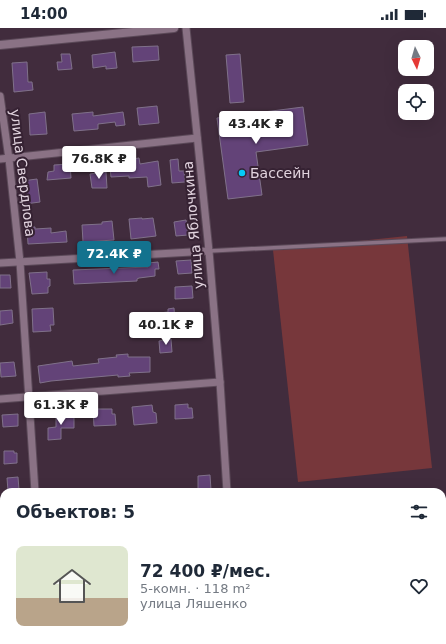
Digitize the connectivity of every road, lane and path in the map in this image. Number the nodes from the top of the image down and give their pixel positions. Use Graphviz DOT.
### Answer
graph roads {
  1 [pos="174,28"];
  2 [pos="186,28"];
  3 [pos="100,32"];
  4 [pos="0,45"];
  5 [pos="0,96"];
  6 [pos="198,138"];
  7 [pos="9,158"];
  8 [pos="0,159"];
  9 [pos="446,239"];
  10 [pos="209,251"];
  11 [pos="20,262"];
  12 [pos="0,263"];
  13 [pos="220,382"];
  14 [pos="29,396"];
  15 [pos="0,399"];
  16 [pos="35,488"];
  17 [pos="227,488"];
  1 -- 3 [label="street"];
  2 -- 6 [label="street, улица Яблочкина"];
  3 -- 4 [label="street"];
  5 -- 7 [label="street, улица Свердлова"];
  6 -- 7 [label="street"];
  6 -- 10 [label="street, улица Яблочкина"];
  7 -- 8 [label="street"];
  7 -- 11 [label="street, улица Свердлова"];
  9 -- 10 [label="lane"];
  10 -- 11 [label="street"];
  10 -- 13 [label="street, улица Яблочкина"];
  11 -- 12 [label="street"];
  11 -- 14 [label="street, улица Свердлова"];
  13 -- 14 [label="street"];
  13 -- 17 [label="street, улица Яблочкина"];
  14 -- 15 [label="street"];
  14 -- 16 [label="street, улица Свердлова"];
}
